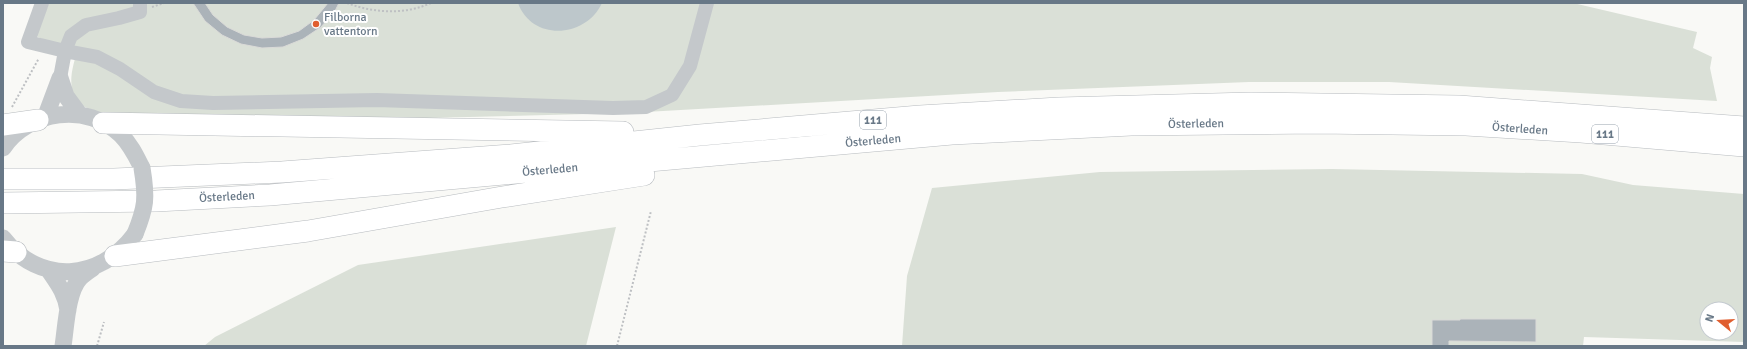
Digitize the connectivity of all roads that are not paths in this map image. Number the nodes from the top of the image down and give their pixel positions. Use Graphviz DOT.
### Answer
graph roads {
  1 [pos="42,3"];
  2 [pos="140,3"];
  3 [pos="707,3"];
  4 [pos="65,51"];
  5 [pos="60,78"];
  6 [pos="80,115"];
  7 [pos="6,118"];
  8 [pos="42,119"];
  9 [pos="103,123"];
  10 [pos="1744,127"];
  11 [pos="700,135"];
  12 [pos="1744,146"];
  13 [pos="810,147"];
  14 [pos="3,148"];
  15 [pos="3,179"];
  16 [pos="3,203"];
  17 [pos="7,247"];
  18 [pos="115,256"];
  19 [pos="92,268"];
  20 [pos="48,269"];
  21 [pos="68,312"];
  22 [pos="63,346"];
  1 -- 4 [label="street"];
  2 -- 4 [label="street"];
  3 -- 4 [label="street"];
  4 -- 5 [label="street"];
  5 -- 6 [label="street"];
  5 -- 8 [label="street"];
  6 -- 8 [label="street"];
  6 -- 9 [label="street"];
  7 -- 8 [label="main road"];
  8 -- 14 [label="street"];
  9 -- 11 [label="main road"];
  9 -- 18 [label="street, bridge"];
  10 -- 11 [label="main road, Österleden / 111"];
  11 -- 15 [label="main road, Österleden / 111"];
  12 -- 13 [label="main road, Österleden / 111"];
  13 -- 16 [label="main road, Österleden / 111"];
  13 -- 18 [label="main road"];
  17 -- 20 [label="street"];
  18 -- 19 [label="street"];
  19 -- 20 [label="street"];
  19 -- 21 [label="street"];
  20 -- 21 [label="street"];
  21 -- 22 [label="street"];
}
